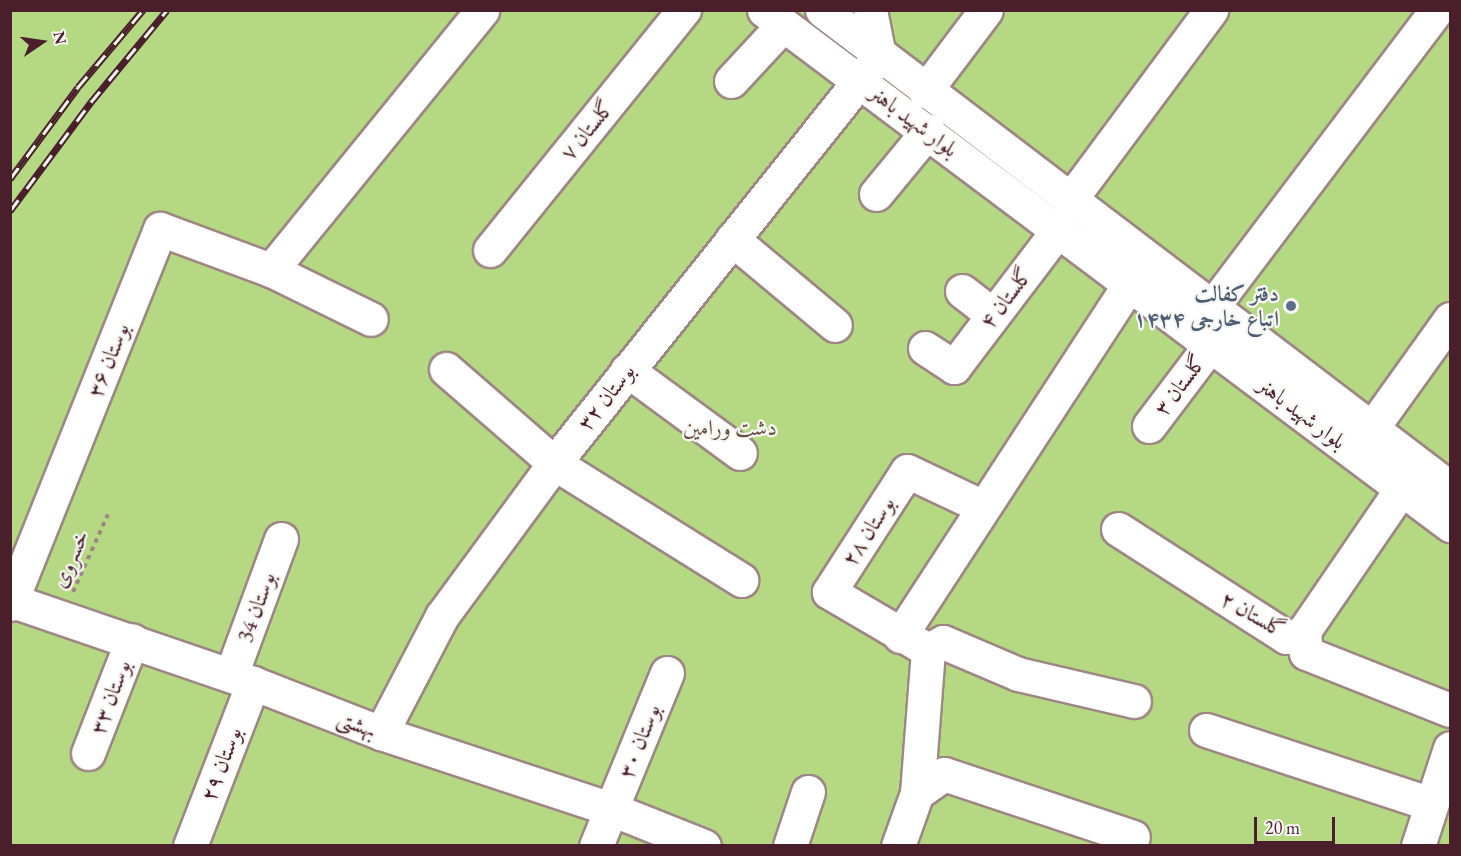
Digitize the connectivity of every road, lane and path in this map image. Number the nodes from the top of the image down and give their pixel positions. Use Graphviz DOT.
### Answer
graph roads {
  1 [pos="482,10"];
  2 [pos="684,10"];
  3 [pos="822,10"];
  4 [pos="870,10"];
  5 [pos="986,10"];
  6 [pos="1211,10"];
  7 [pos="1437,10"];
  8 [pos="773,18"];
  9 [pos="869,68"];
  10 [pos="731,81"];
  11 [pos="925,91"];
  12 [pos="928,131"];
  13 [pos="876,194"];
  14 [pos="1064,215"];
  15 [pos="732,239"];
  16 [pos="490,250"];
  17 [pos="271,270"];
  18 [pos="1130,283"];
  19 [pos="962,291"];
  20 [pos="1212,307"];
  21 [pos="993,315"];
  22 [pos="371,319"];
  23 [pos="1450,319"];
  24 [pos="835,325"];
  25 [pos="1210,344"];
  26 [pos="925,348"];
  27 [pos="446,369"];
  28 [pos="627,370"];
  29 [pos="1149,426"];
  30 [pos="1372,428"];
  31 [pos="740,453"];
  32 [pos="554,463"];
  33 [pos="1402,488"];
  34 [pos="1450,488"];
  35 [pos="983,507"];
  36 [pos="108,513"];
  37 [pos="1450,525"];
  38 [pos="1118,529"];
  39 [pos="281,539"];
  40 [pos="741,579"];
  41 [pos="11,602"];
  42 [pos="62,618"];
  43 [pos="1304,631"];
  44 [pos="132,640"];
  45 [pos="914,643"];
  46 [pos="667,673"];
  47 [pos="242,679"];
  48 [pos="1134,701"];
  49 [pos="1450,710"];
  50 [pos="1206,730"];
  51 [pos="381,733"];
  52 [pos="1450,748"];
  53 [pos="88,753"];
  54 [pos="808,792"];
  55 [pos="917,793"];
  56 [pos="1431,804"];
  57 [pos="611,809"];
  58 [pos="1133,837"];
  59 [pos="190,846"];
  60 [pos="596,846"];
  61 [pos="704,846"];
  62 [pos="790,846"];
  63 [pos="898,846"];
  64 [pos="1418,846"];
  1 -- 17 [label="street"];
  2 -- 16 [label="street, گلستان ۷"];
  3 -- 9 [label="street"];
  4 -- 9 [label="street"];
  5 -- 11 [label="street"];
  6 -- 14 [label="street, گلستان ۴"];
  7 -- 20 [label="street"];
  8 -- 9 [label="street"];
  8 -- 10 [label="street"];
  9 -- 11 [label="street, بلوار شهید باهنر"];
  9 -- 12 [label="street, بلوار شهید باهنر"];
  9 -- 15 [label="street, بوستان ۳۲"];
  11 -- 14 [label="street, بلوار شهید باهنر"];
  12 -- 13 [label="street"];
  12 -- 14 [label="street, بلوار شهید باهنر"];
  14 -- 18 [label="street, بلوار شهید باهنر"];
  14 -- 20 [label="street, بلوار شهید باهنر"];
  14 -- 21 [label="street, گلستان ۴"];
  15 -- 24 [label="street"];
  15 -- 28 [label="street, بوستان ۳۲"];
  17 -- 22 [label="street, بوستان ۳۶"];
  17 -- 41 [label="street, بوستان ۳۶"];
  18 -- 25 [label="street, بلوار شهید باهنر"];
  18 -- 35 [label="street"];
  19 -- 21 [label="street"];
  20 -- 30 [label="street, بلوار شهید باهنر"];
  21 -- 26 [label="street, گلستان ۴"];
  23 -- 30 [label="street"];
  25 -- 29 [label="street, گلستان ۳"];
  25 -- 33 [label="street, بلوار شهید باهنر"];
  27 -- 32 [label="street"];
  28 -- 31 [label="street"];
  28 -- 32 [label="street, بوستان ۳۲"];
  30 -- 34 [label="street, بلوار شهید باهنر"];
  32 -- 40 [label="street"];
  32 -- 51 [label="street, بوستان ۳۲"];
  33 -- 37 [label="street, بلوار شهید باهنر"];
  33 -- 43 [label="street, گلستان ۲"];
  35 -- 45 [label="street"];
  35 -- 45 [label="street, بوستان ۲۸"];
  36 -- 42 [label="path, خسروی"];
  38 -- 43 [label="street, گلستان ۲"];
  39 -- 47 [label="street, بوستان 34"];
  41 -- 42 [label="street, بهشتی"];
  42 -- 44 [label="street, بهشتی"];
  43 -- 49 [label="street"];
  44 -- 47 [label="street, بهشتی"];
  44 -- 53 [label="street, بوستان ۳۳"];
  45 -- 48 [label="street"];
  45 -- 55 [label="street"];
  46 -- 57 [label="street, بوستان ۳۰"];
  47 -- 51 [label="street, بهشتی"];
  47 -- 59 [label="street, بوستان ۲۹"];
  50 -- 56 [label="street"];
  51 -- 57 [label="street, بهشتی"];
  52 -- 56 [label="street"];
  54 -- 62 [label="street"];
  55 -- 58 [label="street"];
  55 -- 63 [label="street"];
  56 -- 64 [label="street"];
  57 -- 60 [label="street, بوستان ۳۰"];
  57 -- 61 [label="street, بهشتی"];
}
